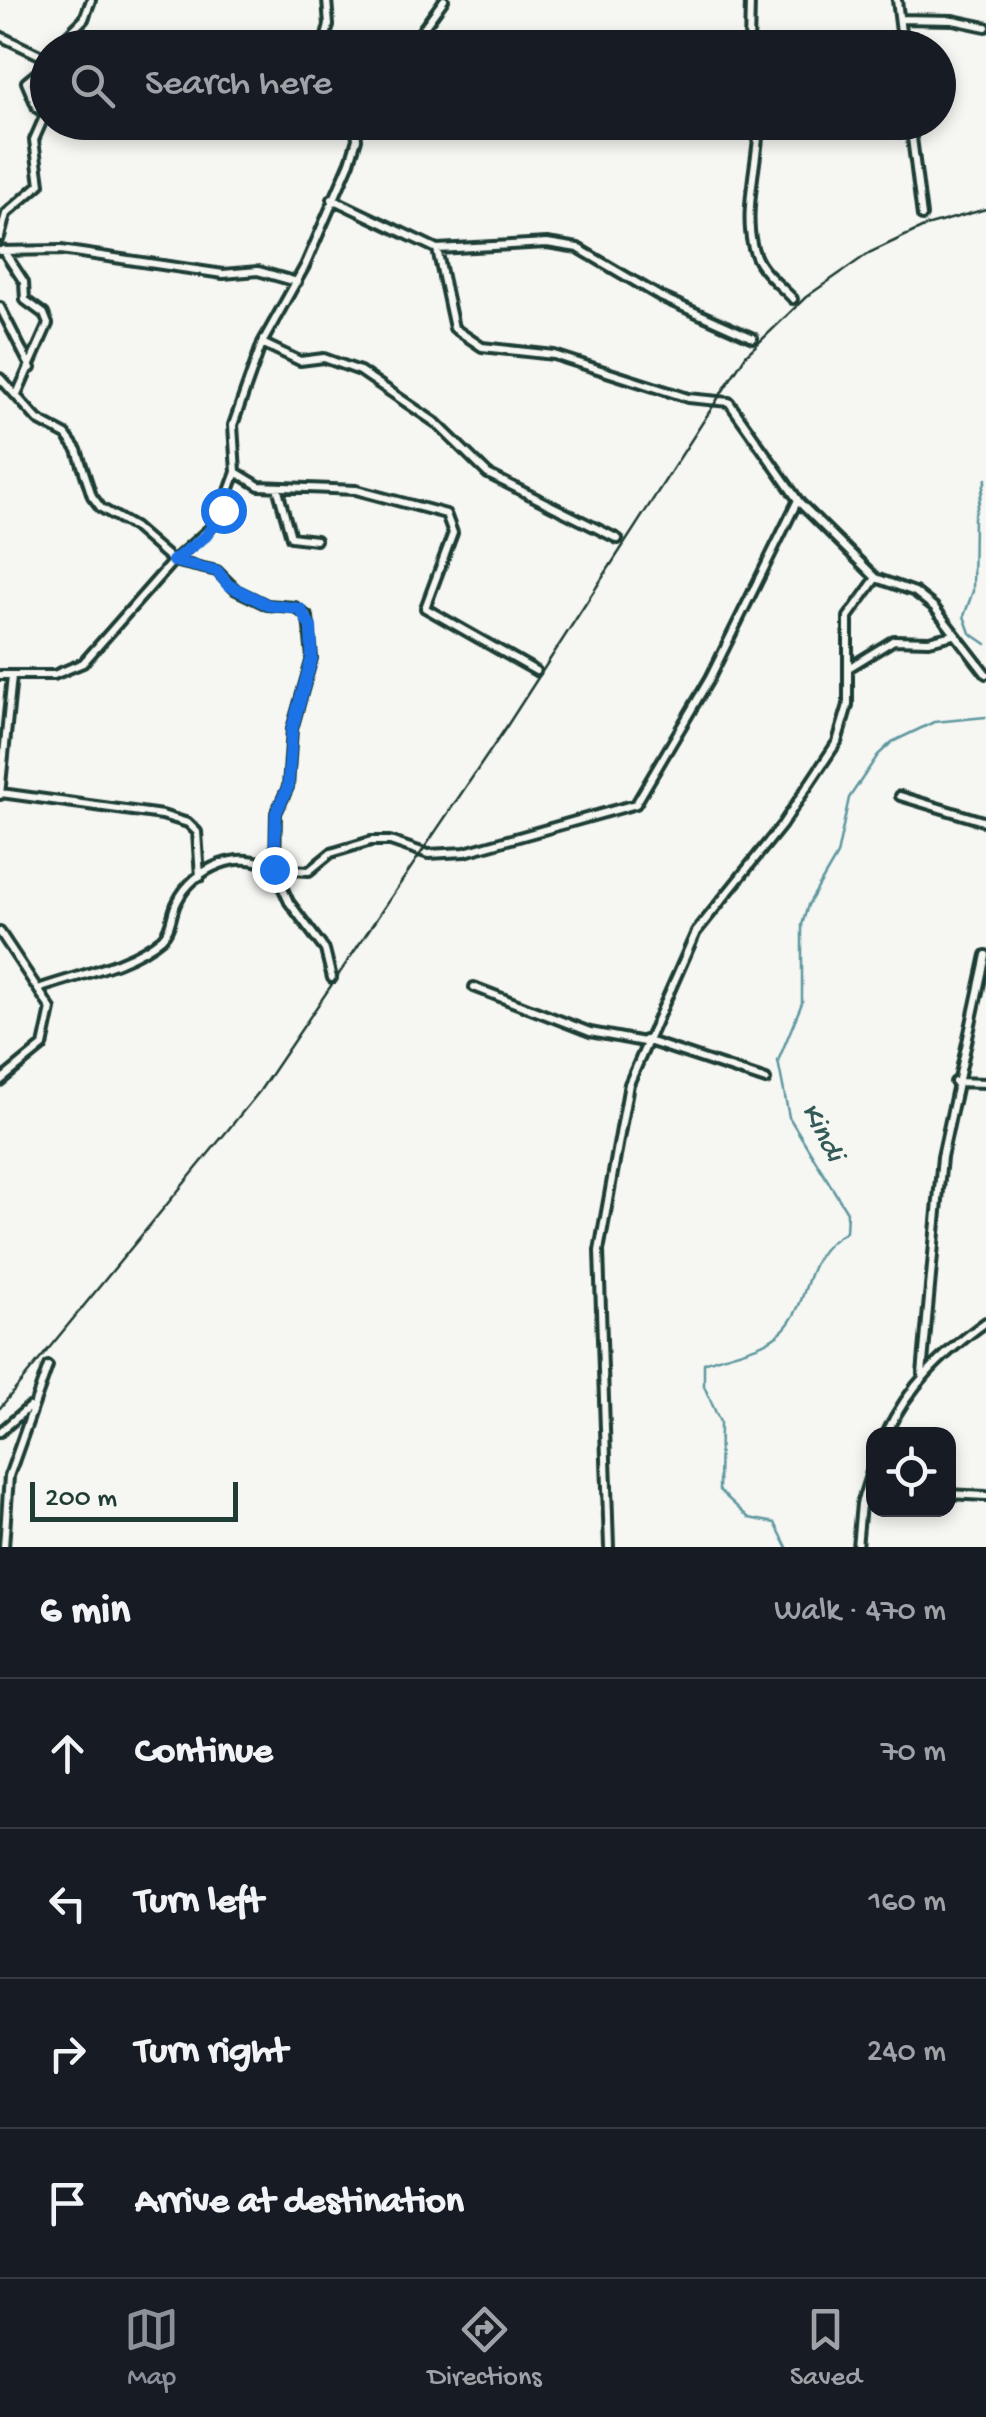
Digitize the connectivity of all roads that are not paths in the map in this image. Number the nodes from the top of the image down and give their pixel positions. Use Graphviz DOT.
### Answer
graph roads {
  1 [pos="91,0"];
  2 [pos="327,0"];
  3 [pos="444,0"];
  4 [pos="750,0"];
  5 [pos="897,0"];
  6 [pos="900,19"];
  7 [pos="986,27"];
  8 [pos="72,30"];
  9 [pos="328,30"];
  10 [pos="422,30"];
  11 [pos="749,30"];
  12 [pos="901,30"];
  13 [pos="0,36"];
  14 [pos="30,50"];
  15 [pos="34,140"];
  16 [pos="355,140"];
  17 [pos="756,140"];
  18 [pos="912,140"];
  19 [pos="332,199"];
  20 [pos="922,216"];
  21 [pos="0,237"];
  22 [pos="437,249"];
  23 [pos="1,251"];
  24 [pos="297,282"];
  25 [pos="793,299"];
  26 [pos="0,307"];
  27 [pos="753,338"];
  28 [pos="262,343"];
  29 [pos="31,368"];
  30 [pos="0,378"];
  31 [pos="17,394"];
  32 [pos="236,472"];
  33 [pos="277,488"];
  34 [pos="798,501"];
  35 [pos="618,539"];
  36 [pos="316,540"];
  37 [pos="173,561"];
  38 [pos="876,578"];
  39 [pos="954,634"];
  40 [pos="849,668"];
  41 [pos="536,671"];
  42 [pos="986,674"];
  43 [pos="0,675"];
  44 [pos="12,676"];
  45 [pos="0,795"];
  46 [pos="900,796"];
  47 [pos="986,822"];
  48 [pos="275,869"];
  49 [pos="200,878"];
  50 [pos="0,932"];
  51 [pos="986,955"];
  52 [pos="332,978"];
  53 [pos="474,987"];
  54 [pos="41,988"];
  55 [pos="645,1041"];
  56 [pos="766,1080"];
  57 [pos="0,1081"];
  58 [pos="955,1082"];
  59 [pos="986,1082"];
  60 [pos="986,1322"];
  61 [pos="48,1366"];
  62 [pos="922,1374"];
  63 [pos="42,1392"];
  64 [pos="889,1427"];
  65 [pos="0,1432"];
  66 [pos="866,1488"];
  67 [pos="956,1494"];
  68 [pos="986,1496"];
  69 [pos="861,1504"];
  70 [pos="866,1504"];
  71 [pos="4,1547"];
  72 [pos="609,1547"];
  73 [pos="857,1547"];
  1 -- 8 [label="street"];
  2 -- 9 [label="street"];
  3 -- 10 [label="street"];
  4 -- 11 [label="street"];
  5 -- 6 [label="street"];
  6 -- 7 [label="street"];
  6 -- 12 [label="street"];
  13 -- 14 [label="street"];
  15 -- 21 [label="street"];
  16 -- 19 [label="street"];
  17 -- 25 [label="street"];
  18 -- 20 [label="street"];
  19 -- 22 [label="street"];
  19 -- 24 [label="street"];
  22 -- 27 [label="street"];
  22 -- 34 [label="street"];
  23 -- 24 [label="street"];
  23 -- 29 [label="street"];
  24 -- 28 [label="street"];
  26 -- 29 [label="street"];
  28 -- 32 [label="street"];
  28 -- 35 [label="street"];
  29 -- 31 [label="street"];
  30 -- 31 [label="street"];
  31 -- 37 [label="street"];
  32 -- 33 [label="street"];
  32 -- 37 [label="street"];
  33 -- 36 [label="street"];
  33 -- 41 [label="street"];
  34 -- 38 [label="street"];
  34 -- 48 [label="street"];
  37 -- 44 [label="street"];
  37 -- 48 [label="street"];
  38 -- 39 [label="street"];
  38 -- 40 [label="street"];
  39 -- 40 [label="street"];
  39 -- 42 [label="street"];
  40 -- 55 [label="street"];
  43 -- 44 [label="street"];
  44 -- 45 [label="street"];
  45 -- 49 [label="street"];
  46 -- 47 [label="street"];
  48 -- 49 [label="street"];
  48 -- 52 [label="street"];
  49 -- 54 [label="street"];
  50 -- 54 [label="street"];
  51 -- 58 [label="street"];
  53 -- 55 [label="street"];
  54 -- 57 [label="street"];
  55 -- 56 [label="street"];
  55 -- 72 [label="street"];
  58 -- 59 [label="street"];
  58 -- 62 [label="street"];
  60 -- 62 [label="street"];
  61 -- 63 [label="street"];
  62 -- 64 [label="street"];
  63 -- 65 [label="street"];
  63 -- 71 [label="street"];
  66 -- 69 [label="street"];
  67 -- 68 [label="street"];
  69 -- 70 [label="street"];
  69 -- 73 [label="street"];
}
